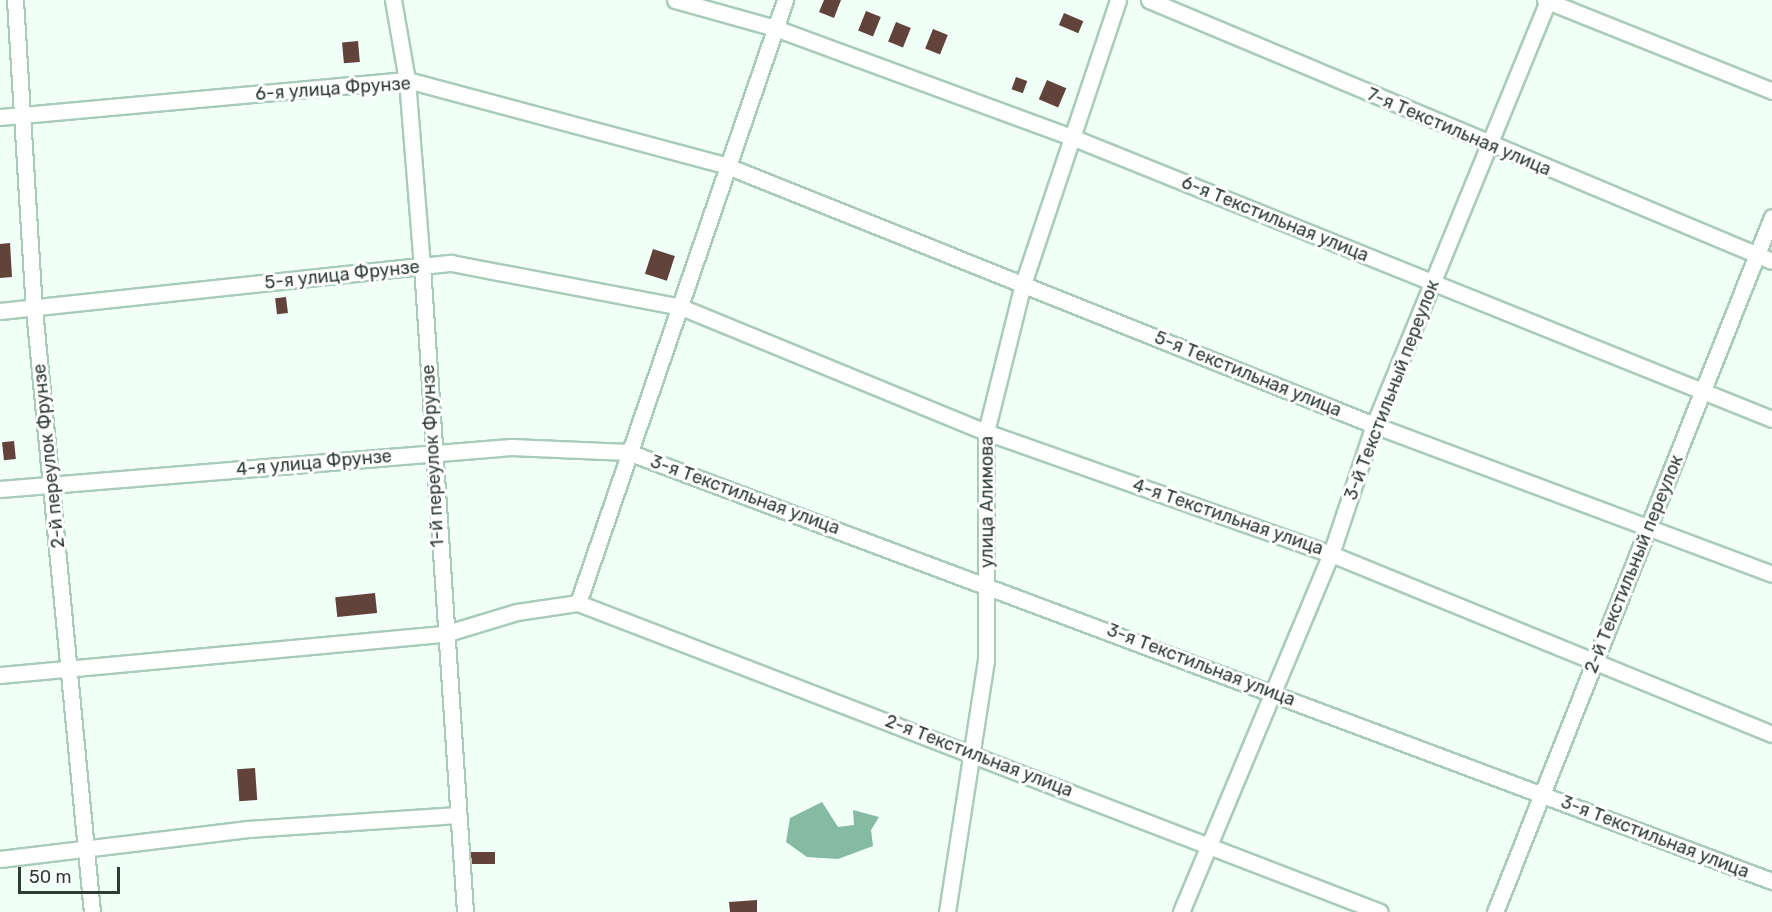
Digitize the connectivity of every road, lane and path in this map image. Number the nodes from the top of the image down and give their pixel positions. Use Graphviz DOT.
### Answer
graph roads {
  1 [pos="15,0"];
  2 [pos="393,0"];
  3 [pos="675,0"];
  4 [pos="785,0"];
  5 [pos="1118,0"];
  6 [pos="1149,0"];
  7 [pos="1547,0"];
  8 [pos="775,28"];
  9 [pos="407,80"];
  10 [pos="1772,91"];
  11 [pos="22,115"];
  12 [pos="0,117"];
  13 [pos="1074,138"];
  14 [pos="1488,146"];
  15 [pos="727,166"];
  16 [pos="1772,217"];
  17 [pos="1757,255"];
  18 [pos="1772,261"];
  19 [pos="422,266"];
  20 [pos="1432,282"];
  21 [pos="1023,284"];
  22 [pos="681,307"];
  23 [pos="34,309"];
  24 [pos="0,311"];
  25 [pos="1703,391"];
  26 [pos="1772,419"];
  27 [pos="1374,425"];
  28 [pos="986,432"];
  29 [pos="628,452"];
  30 [pos="432,453"];
  31 [pos="51,483"];
  32 [pos="0,489"];
  33 [pos="1648,527"];
  34 [pos="1331,554"];
  35 [pos="1772,574"];
  36 [pos="988,584"];
  37 [pos="578,603"];
  38 [pos="444,634"];
  39 [pos="1595,660"];
  40 [pos="70,668"];
  41 [pos="0,675"];
  42 [pos="1271,692"];
  43 [pos="1772,734"];
  44 [pos="974,753"];
  45 [pos="1540,794"];
  46 [pos="458,814"];
  47 [pos="1207,846"];
  48 [pos="85,850"];
  49 [pos="0,859"];
  50 [pos="1772,881"];
  51 [pos="92,912"];
  52 [pos="465,912"];
  53 [pos="947,912"];
  54 [pos="1181,912"];
  55 [pos="1380,912"];
  56 [pos="1495,912"];
  1 -- 11 [label="street, 2-й переулок Фрунзе"];
  2 -- 9 [label="street, 1-й переулок Фрунзе"];
  3 -- 8 [label="street, 6-я Текстильная улица"];
  4 -- 8 [label="street"];
  5 -- 13 [label="street, улица Алимова"];
  6 -- 14 [label="street, 7-я Текстильная улица"];
  7 -- 10 [label="street"];
  7 -- 14 [label="street, 3-й Текстильный переулок"];
  8 -- 13 [label="street, 6-я Текстильная улица"];
  8 -- 15 [label="street"];
  9 -- 11 [label="street, 6-я улица Фрунзе"];
  9 -- 15 [label="street, 6-я улица Фрунзе"];
  9 -- 19 [label="street, 1-й переулок Фрунзе"];
  11 -- 12 [label="street, 6-я улица Фрунзе"];
  11 -- 23 [label="street, 2-й переулок Фрунзе"];
  13 -- 20 [label="street, 6-я Текстильная улица"];
  13 -- 21 [label="street, улица Алимова"];
  14 -- 17 [label="street, 7-я Текстильная улица"];
  14 -- 20 [label="street, 3-й Текстильный переулок"];
  15 -- 21 [label="street, 5-я Текстильная улица"];
  15 -- 22 [label="street"];
  16 -- 17 [label="street, 2-й Текстильный переулок"];
  17 -- 18 [label="street, 7-я Текстильная улица"];
  17 -- 25 [label="street, 2-й Текстильный переулок"];
  19 -- 22 [label="street, 5-я улица Фрунзе"];
  19 -- 23 [label="street, 5-я улица Фрунзе"];
  19 -- 30 [label="street, 1-й переулок Фрунзе"];
  20 -- 25 [label="street, 6-я Текстильная улица"];
  20 -- 27 [label="street, 3-й Текстильный переулок"];
  21 -- 27 [label="street, 5-я Текстильная улица"];
  21 -- 28 [label="street, улица Алимова"];
  22 -- 28 [label="street, 4-я Текстильная улица"];
  22 -- 29 [label="street"];
  23 -- 24 [label="street, 5-я улица Фрунзе"];
  23 -- 31 [label="street, 2-й переулок Фрунзе"];
  25 -- 26 [label="street, 6-я Текстильная улица"];
  25 -- 33 [label="street, 2-й Текстильный переулок"];
  27 -- 33 [label="street, 5-я Текстильная улица"];
  27 -- 34 [label="street, 3-й Текстильный переулок"];
  28 -- 34 [label="street, 4-я Текстильная улица"];
  28 -- 36 [label="street, улица Алимова"];
  29 -- 30 [label="street, 4-я улица Фрунзе"];
  29 -- 36 [label="street, 3-я Текстильная улица"];
  29 -- 37 [label="street"];
  30 -- 31 [label="street, 4-я улица Фрунзе"];
  30 -- 38 [label="street, 1-й переулок Фрунзе"];
  31 -- 32 [label="street, 4-я улица Фрунзе"];
  31 -- 40 [label="street, 2-й переулок Фрунзе"];
  33 -- 35 [label="street, 5-я Текстильная улица"];
  33 -- 39 [label="street, 2-й Текстильный переулок"];
  34 -- 39 [label="street, 4-я Текстильная улица"];
  34 -- 42 [label="street, 3-й Текстильный переулок"];
  36 -- 42 [label="street, 3-я Текстильная улица"];
  36 -- 44 [label="street, улица Алимова"];
  37 -- 38 [label="street"];
  37 -- 44 [label="street, 2-я Текстильная улица"];
  38 -- 40 [label="street"];
  38 -- 46 [label="street, 1-й переулок Фрунзе"];
  39 -- 43 [label="street, 4-я Текстильная улица"];
  39 -- 45 [label="street, 2-й Текстильный переулок"];
  40 -- 41 [label="street"];
  40 -- 48 [label="street, 2-й переулок Фрунзе"];
  42 -- 45 [label="street, 3-я Текстильная улица"];
  42 -- 47 [label="street, 3-й Текстильный переулок"];
  44 -- 47 [label="street, 2-я Текстильная улица"];
  44 -- 53 [label="street, улица Алимова"];
  45 -- 50 [label="street, 3-я Текстильная улица"];
  45 -- 56 [label="street, 2-й Текстильный переулок"];
  46 -- 48 [label="street"];
  46 -- 52 [label="street, 1-й переулок Фрунзе"];
  47 -- 54 [label="street, 3-й Текстильный переулок"];
  47 -- 55 [label="street, 2-я Текстильная улица"];
  48 -- 49 [label="street"];
  48 -- 51 [label="street, 2-й переулок Фрунзе"];
}
